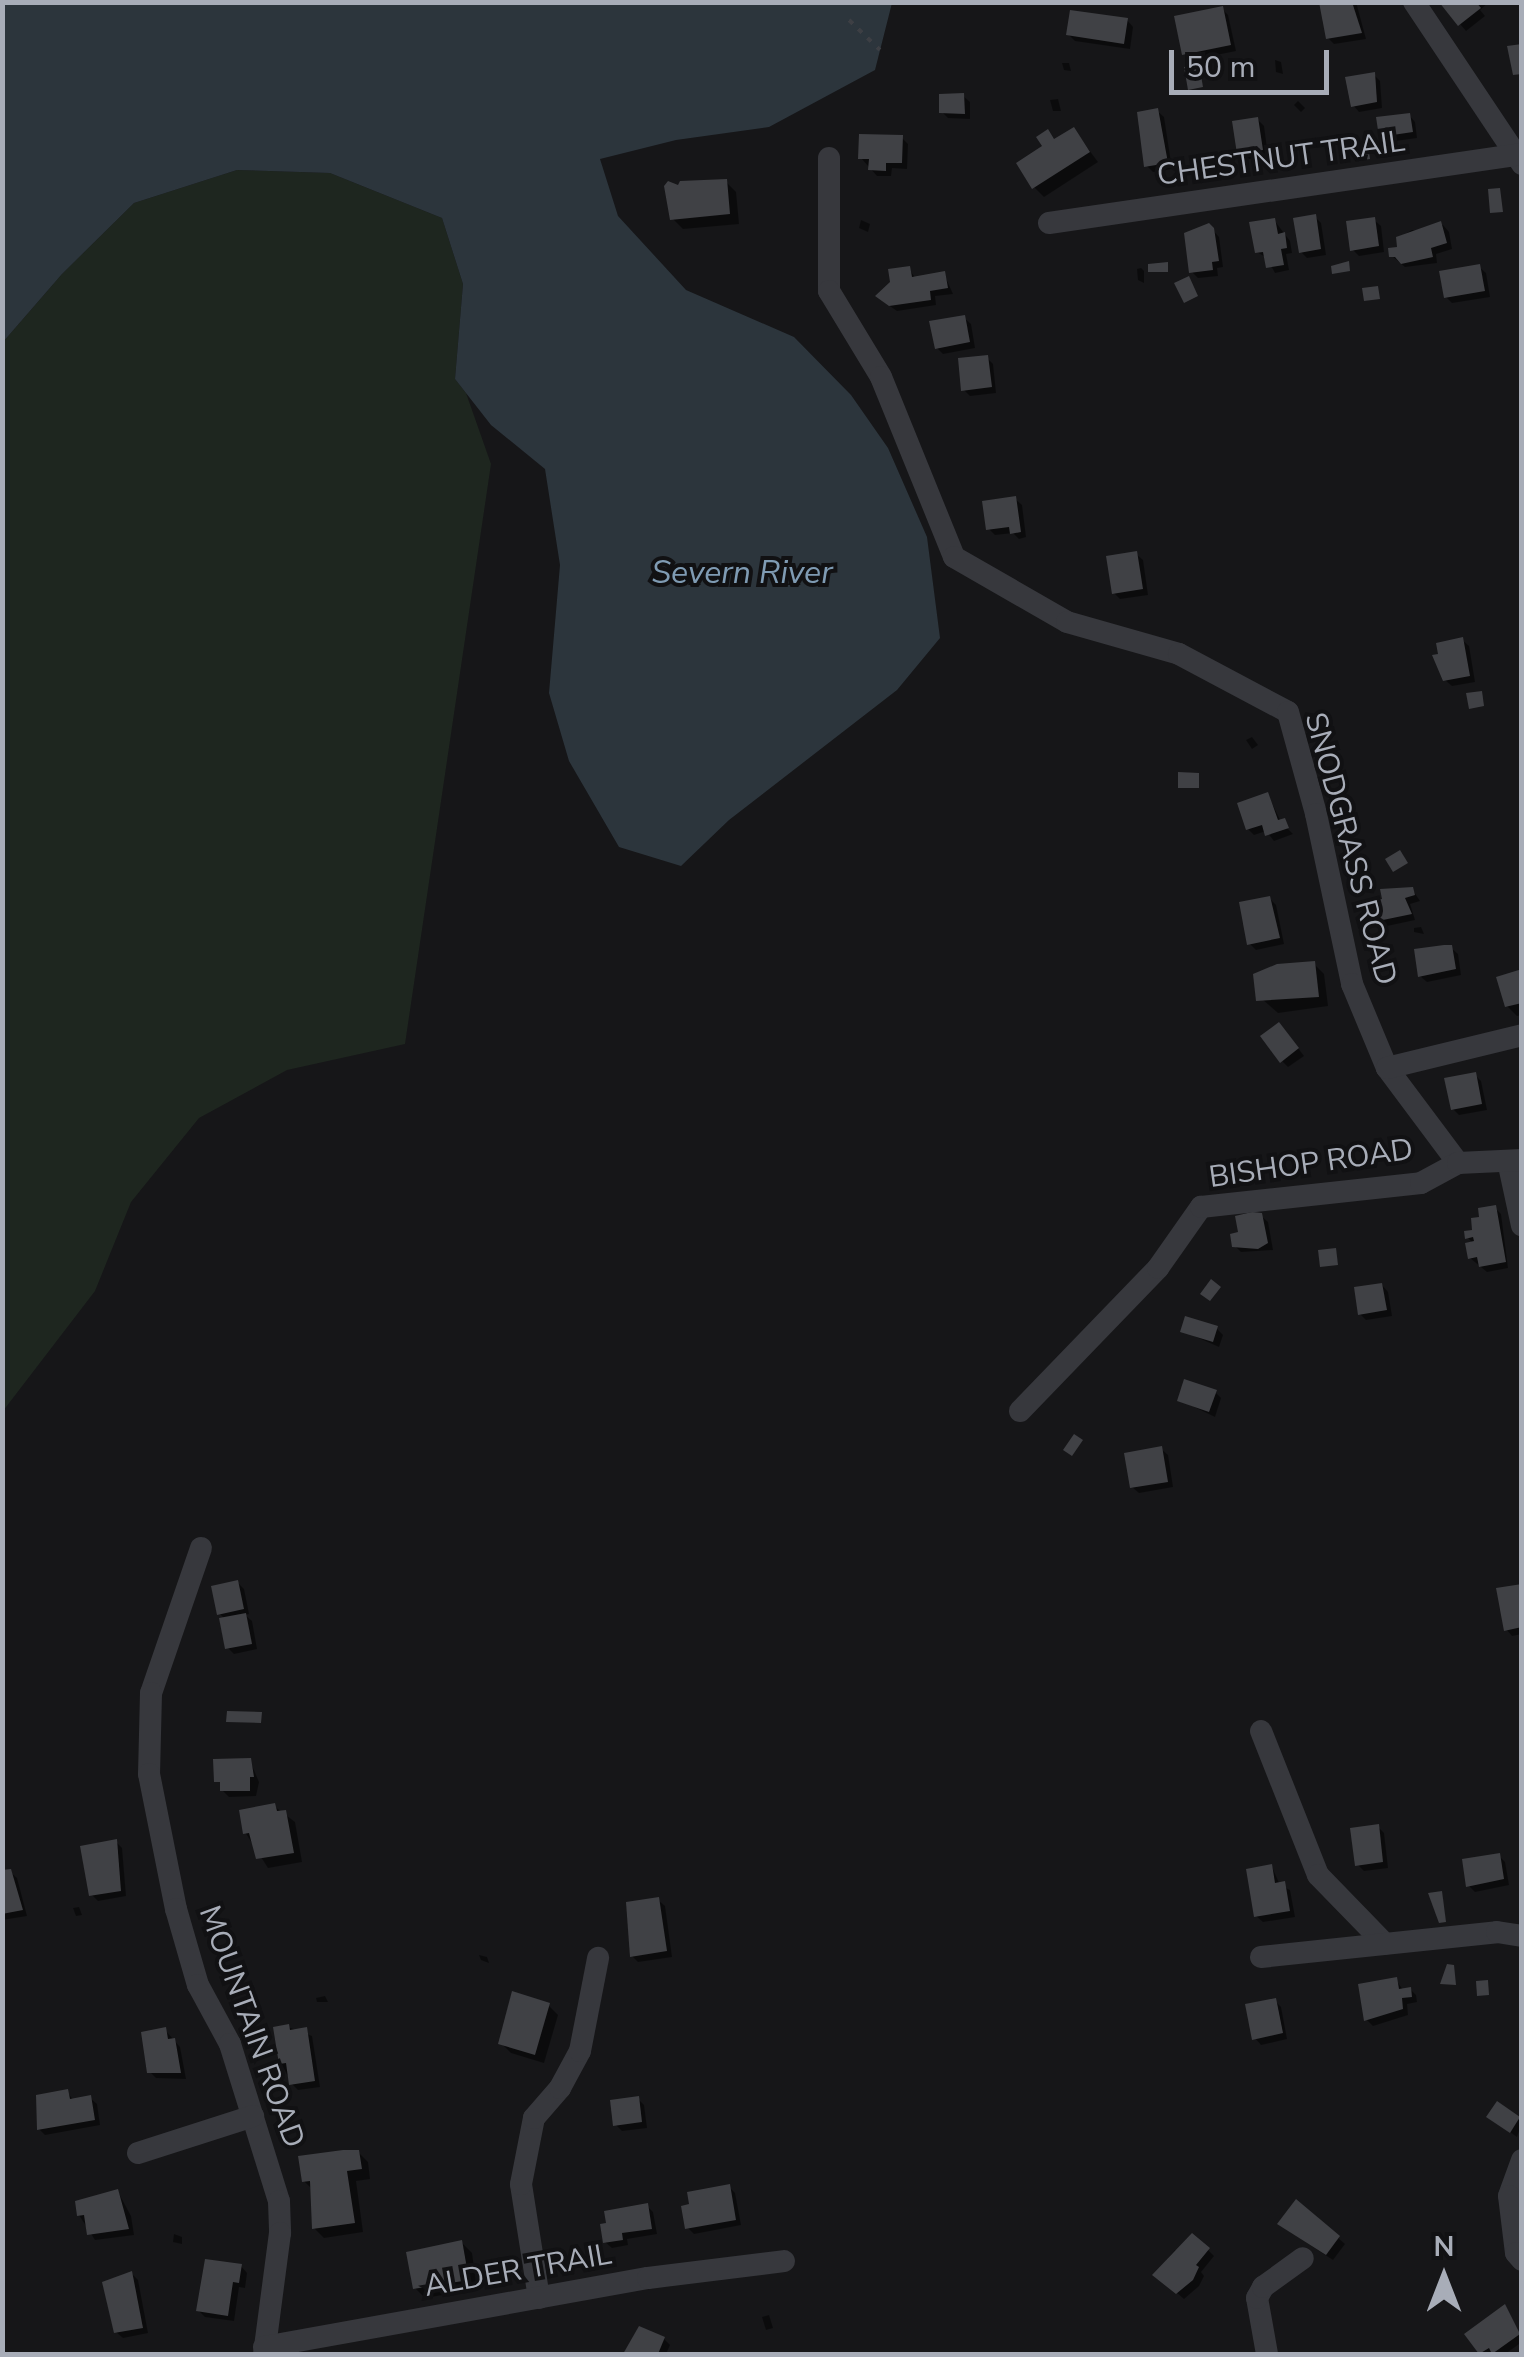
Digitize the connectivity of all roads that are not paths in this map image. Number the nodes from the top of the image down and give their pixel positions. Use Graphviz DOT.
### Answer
graph roads {
  1 [pos="1414,2"];
  2 [pos="829,158"];
  3 [pos="1520,158"];
  4 [pos="1049,223"];
  5 [pos="1522,1035"];
  6 [pos="1386,1068"];
  7 [pos="1515,1161"];
  8 [pos="1458,1163"];
  9 [pos="1522,1226"];
  10 [pos="1020,1410"];
  11 [pos="201,1548"];
  12 [pos="1261,1731"];
  13 [pos="1522,1936"];
  14 [pos="1384,1944"];
  15 [pos="598,1958"];
  16 [pos="1261,1958"];
  17 [pos="253,2116"];
  18 [pos="138,2152"];
  19 [pos="1522,2160"];
  20 [pos="1302,2258"];
  21 [pos="1522,2260"];
  22 [pos="784,2261"];
  23 [pos="540,2298"];
  24 [pos="264,2351"];
  25 [pos="1267,2354"];
  1 -- 3 [label="street"];
  2 -- 6 [label="street, SNODGRASS ROAD"];
  3 -- 4 [label="street, CHESTNUT TRAIL"];
  5 -- 6 [label="street"];
  6 -- 8 [label="street, SNODGRASS ROAD"];
  7 -- 8 [label="street"];
  7 -- 9 [label="street"];
  8 -- 10 [label="street, BISHOP ROAD"];
  11 -- 17 [label="street, MOUNTAIN ROAD"];
  12 -- 14 [label="street"];
  13 -- 14 [label="street"];
  14 -- 16 [label="street"];
  15 -- 23 [label="street"];
  17 -- 18 [label="street"];
  17 -- 24 [label="street, MOUNTAIN ROAD"];
  19 -- 21 [label="street"];
  20 -- 25 [label="street"];
  22 -- 23 [label="street, ALDER TRAIL"];
  23 -- 24 [label="street, ALDER TRAIL"];
}
